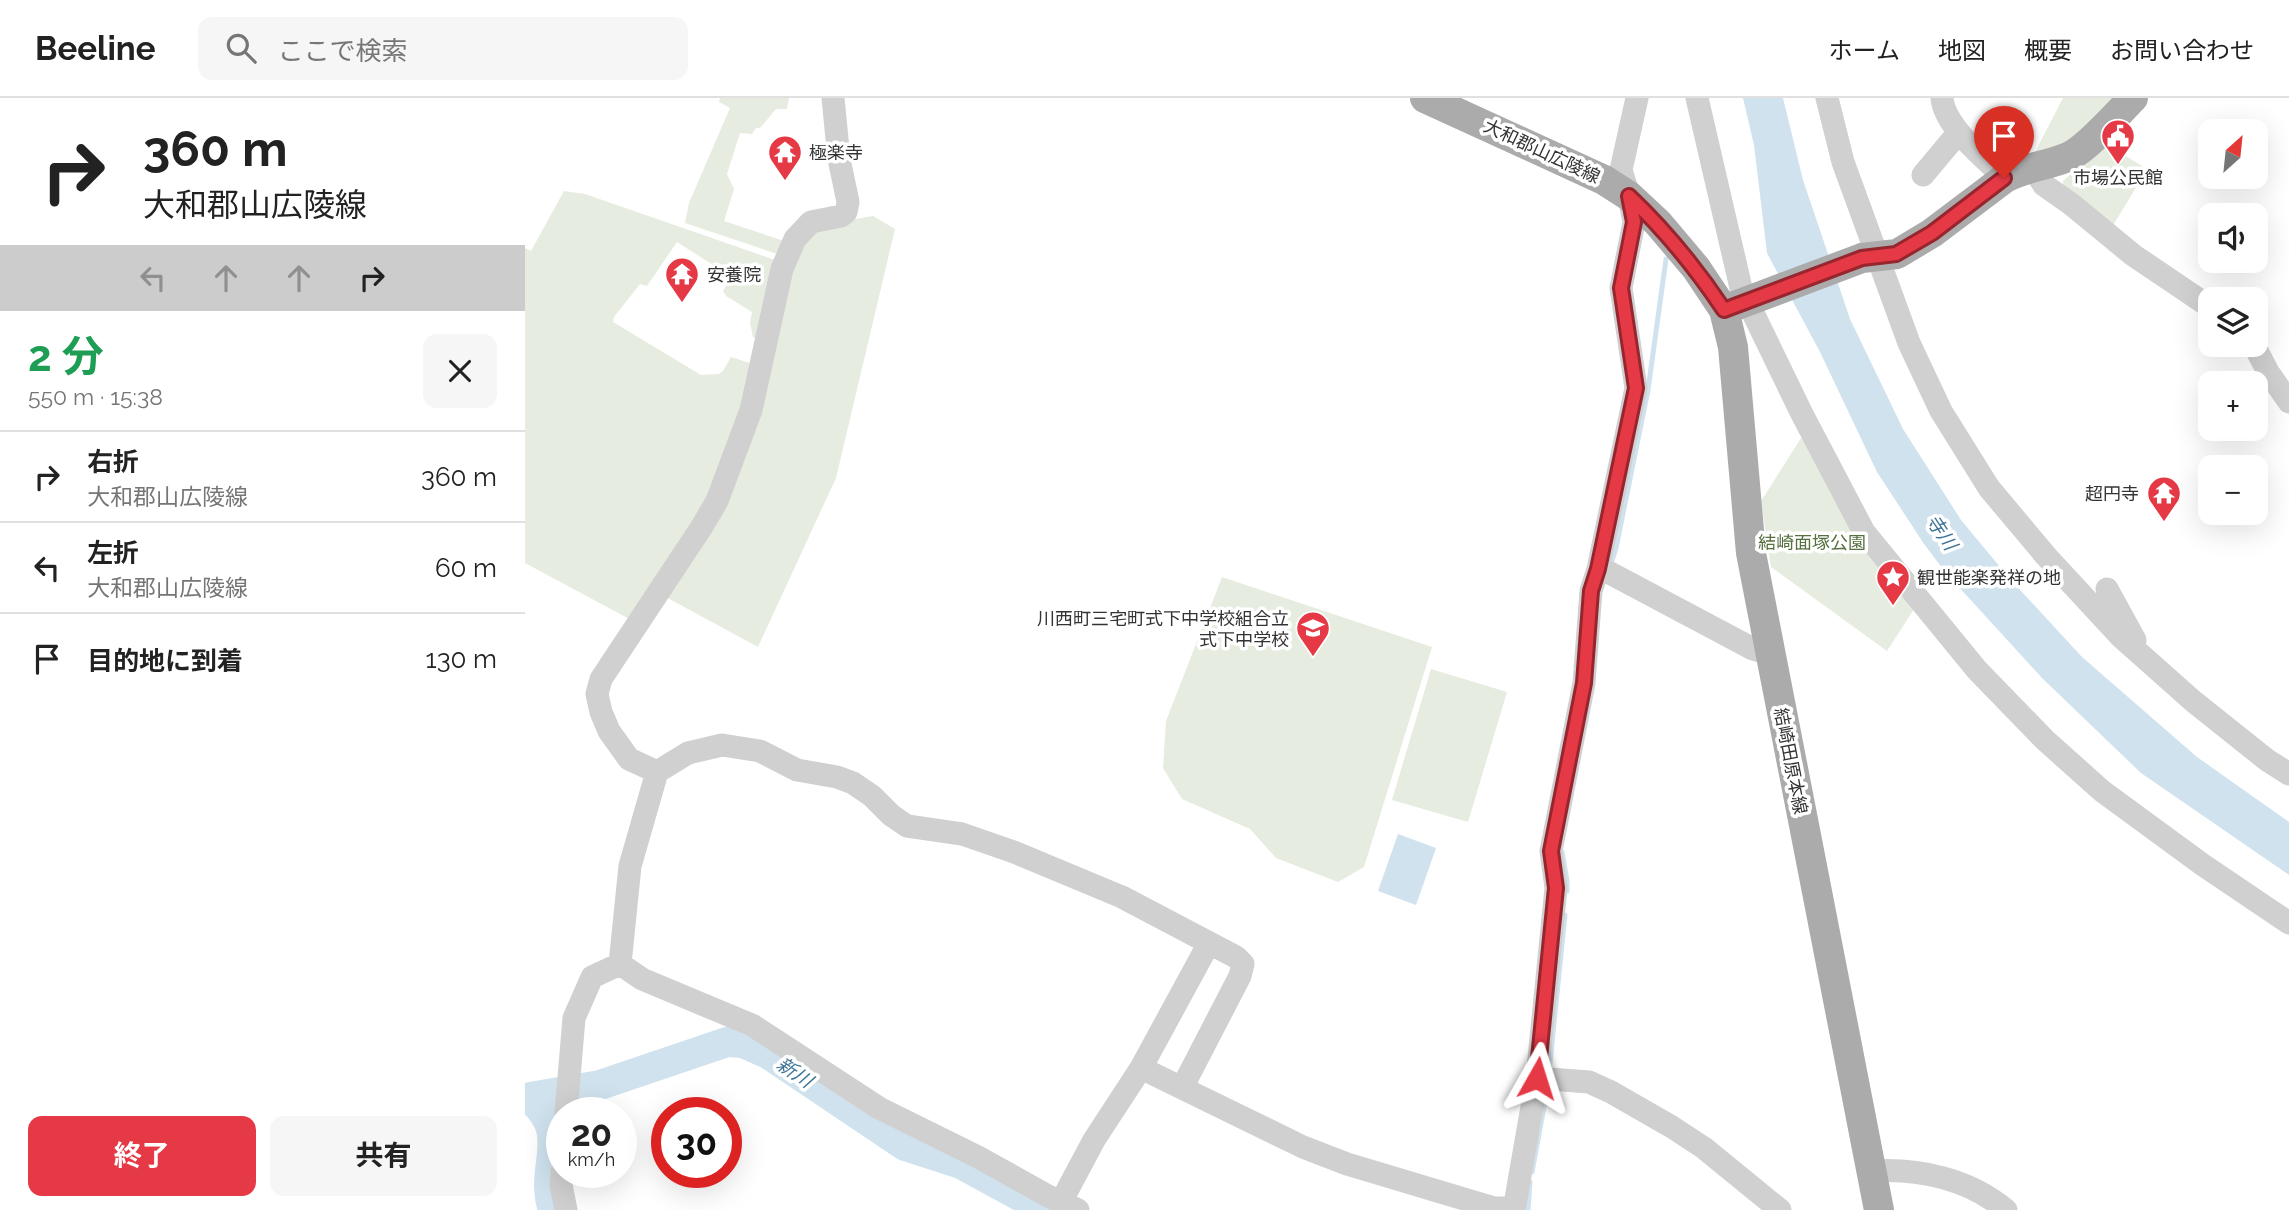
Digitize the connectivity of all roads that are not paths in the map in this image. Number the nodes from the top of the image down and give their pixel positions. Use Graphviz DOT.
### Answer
graph roads {
  1 [pos="833,98"];
  2 [pos="1426,98"];
  3 [pos="1637,98"];
  4 [pos="1697,98"];
  5 [pos="1827,98"];
  6 [pos="1942,98"];
  7 [pos="2133,98"];
  8 [pos="1959,132"];
  9 [pos="2032,167"];
  10 [pos="1923,175"];
  11 [pos="2004,178"];
  12 [pos="1629,196"];
  13 [pos="1870,257"];
  14 [pos="2198,299"];
  15 [pos="1742,302"];
  16 [pos="2260,357"];
  17 [pos="2289,402"];
  18 [pos="1598,569"];
  19 [pos="2107,589"];
  20 [pos="1770,654"];
  21 [pos="2142,656"];
  22 [pos="657,772"];
  23 [pos="2289,774"];
  24 [pos="2289,923"];
  25 [pos="1209,943"];
  26 [pos="620,964"];
  27 [pos="1141,1068"];
  28 [pos="1537,1078"];
  29 [pos="1182,1088"];
  30 [pos="568,1097"];
  31 [pos="1872,1171"];
  32 [pos="562,1188"];
  33 [pos="1070,1206"];
  34 [pos="1513,1209"];
  35 [pos="566,1210"];
  36 [pos="1780,1210"];
  37 [pos="1879,1210"];
  38 [pos="2006,1210"];
  1 -- 22 [label="street"];
  2 -- 12 [label="main road, 大和郡山広陵線"];
  3 -- 12 [label="street"];
  4 -- 15 [label="street"];
  5 -- 13 [label="street"];
  6 -- 8 [label="street"];
  7 -- 9 [label="main road"];
  8 -- 10 [label="street"];
  8 -- 11 [label="street"];
  9 -- 11 [label="main road"];
  9 -- 14 [label="street"];
  11 -- 13 [label="main road"];
  12 -- 15 [label="main road, 大和郡山広陵線"];
  12 -- 18 [label="street"];
  13 -- 15 [label="main road"];
  13 -- 21 [label="street"];
  15 -- 20 [label="main road, 結崎田原本線"];
  15 -- 24 [label="street"];
  16 -- 17 [label="street"];
  18 -- 20 [label="street"];
  18 -- 28 [label="street"];
  19 -- 21 [label="street"];
  20 -- 31 [label="main road, 結崎田原本線"];
  21 -- 23 [label="street"];
  22 -- 25 [label="street"];
  22 -- 26 [label="street"];
  25 -- 27 [label="street"];
  25 -- 29 [label="street"];
  26 -- 30 [label="street"];
  26 -- 33 [label="street"];
  27 -- 29 [label="street"];
  27 -- 33 [label="street"];
  28 -- 34 [label="street"];
  28 -- 36 [label="street"];
  29 -- 34 [label="street"];
  31 -- 37 [label="main road, 結崎田原本線"];
  31 -- 38 [label="street"];
  32 -- 35 [label="street"];
}
